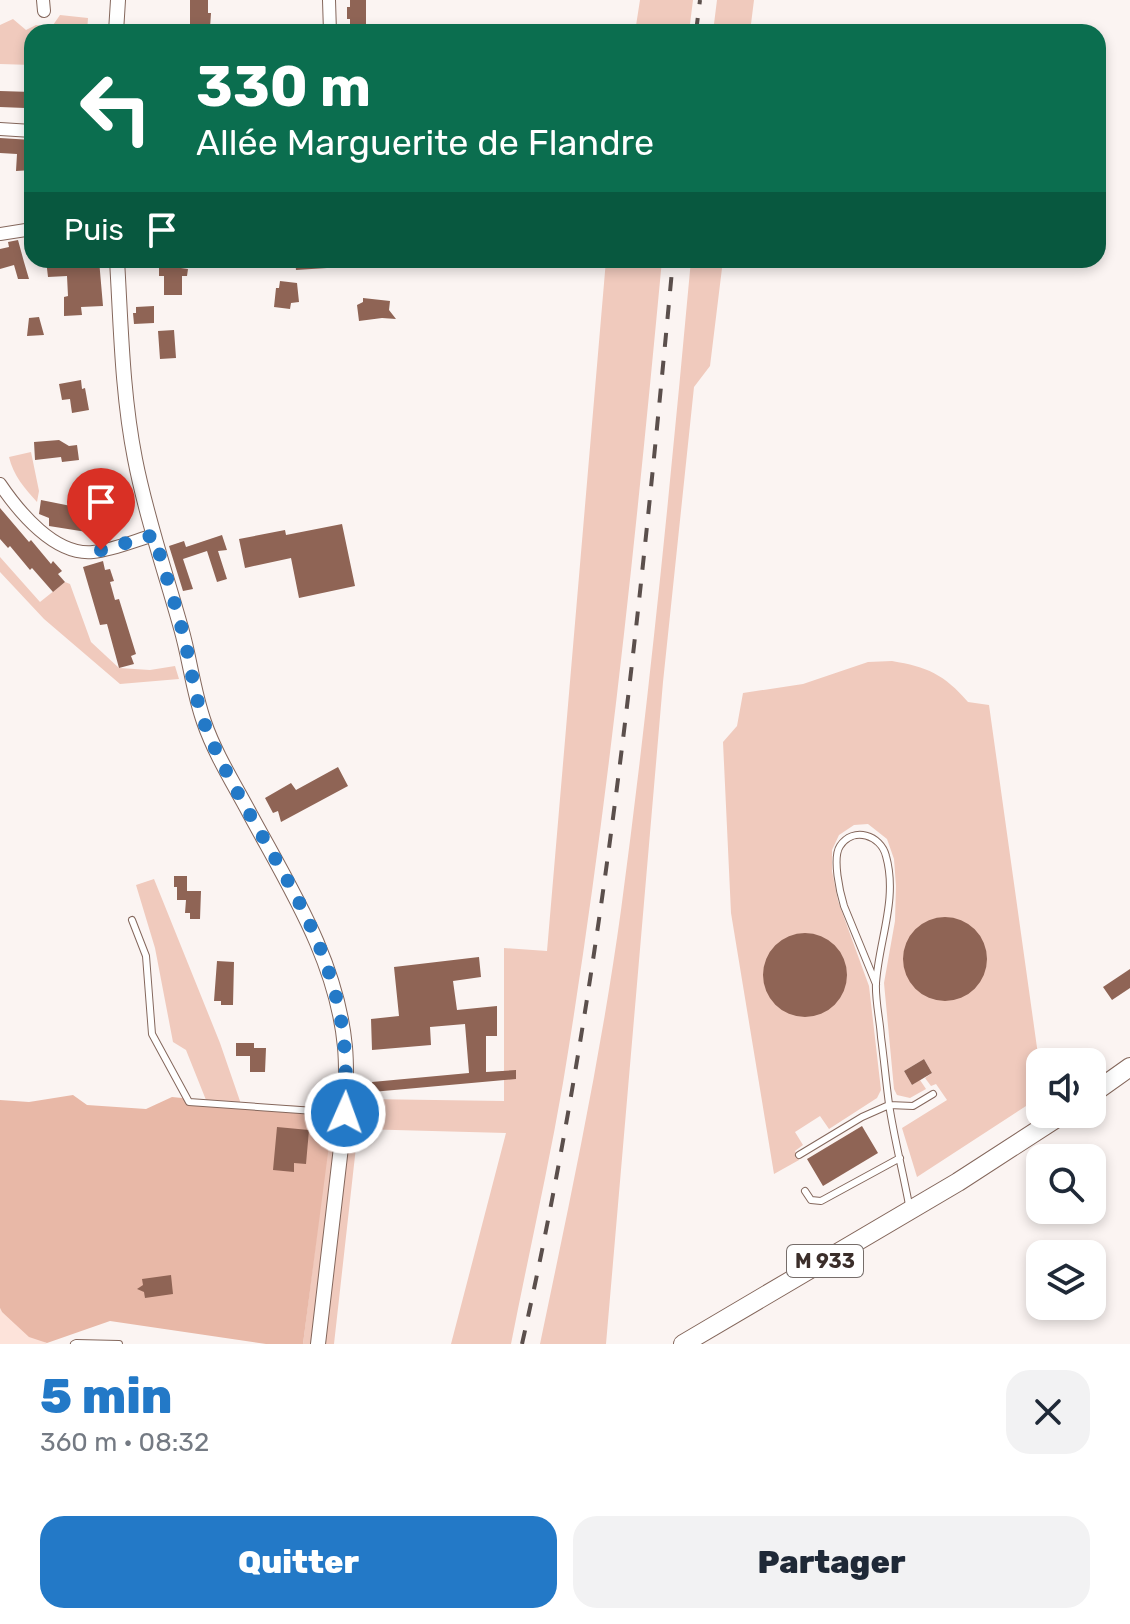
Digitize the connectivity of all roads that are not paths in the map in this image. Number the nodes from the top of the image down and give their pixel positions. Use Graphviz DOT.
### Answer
graph roads {
  1 [pos="118,0"];
  2 [pos="329,0"];
  3 [pos="116,24"];
  4 [pos="330,24"];
  5 [pos="0,129"];
  6 [pos="24,130"];
  7 [pos="24,230"];
  8 [pos="0,234"];
  9 [pos="117,268"];
  10 [pos="0,484"];
  11 [pos="154,535"];
  12 [pos="132,920"];
  13 [pos="876,984"];
  14 [pos="1130,1069"];
  15 [pos="1106,1085"];
  16 [pos="933,1094"];
  17 [pos="889,1105"];
  18 [pos="345,1113"];
  19 [pos="1041,1128"];
  20 [pos="799,1155"];
  21 [pos="900,1158"];
  22 [pos="805,1191"];
  23 [pos="910,1211"];
  24 [pos="74,1344"];
  25 [pos="119,1344"];
  26 [pos="318,1344"];
  27 [pos="683,1344"];
  1 -- 3 [label="street"];
  2 -- 4 [label="street"];
  5 -- 6 [label="street"];
  7 -- 8 [label="street"];
  9 -- 11 [label="street"];
  10 -- 11 [label="street"];
  11 -- 18 [label="street"];
  12 -- 18 [label="lane"];
  13 -- 13 [label="lane"];
  13 -- 17 [label="lane"];
  14 -- 15 [label="main road"];
  16 -- 17 [label="lane"];
  17 -- 20 [label="lane"];
  17 -- 21 [label="lane"];
  18 -- 26 [label="street"];
  19 -- 23 [label="main road, M 933"];
  21 -- 22 [label="lane"];
  21 -- 23 [label="lane"];
  23 -- 27 [label="main road, M 933"];
  24 -- 25 [label="lane"];
}
